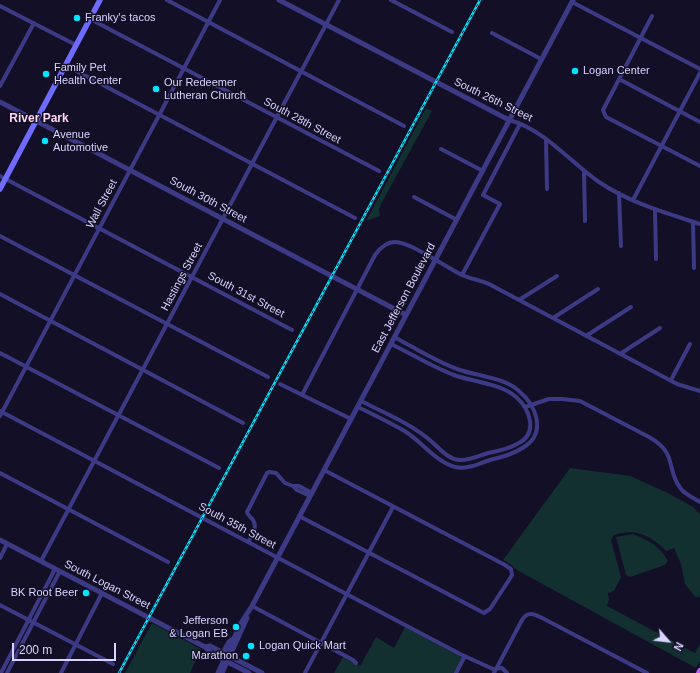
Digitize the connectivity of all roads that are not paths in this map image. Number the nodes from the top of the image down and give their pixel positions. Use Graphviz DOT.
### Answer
graph roads {
  1 [pos="100,0"];
  2 [pos="167,0"];
  3 [pos="220,0"];
  4 [pos="279,0"];
  5 [pos="339,0"];
  6 [pos="392,0"];
  7 [pos="572,1"];
  8 [pos="0,6"];
  9 [pos="652,16"];
  10 [pos="90,19"];
  11 [pos="209,22"];
  12 [pos="34,23"];
  13 [pos="326,25"];
  14 [pos="452,32"];
  15 [pos="492,33"];
  16 [pos="641,38"];
  17 [pos="76,45"];
  18 [pos="541,59"];
  19 [pos="65,65"];
  20 [pos="184,68"];
  21 [pos="700,69"];
  22 [pos="301,71"];
  23 [pos="700,74"];
  24 [pos="619,79"];
  25 [pos="0,86"];
  26 [pos="0,102"];
  27 [pos="680,111"];
  28 [pos="159,115"];
  29 [pos="276,117"];
  30 [pos="509,120"];
  31 [pos="36,121"];
  32 [pos="700,122"];
  33 [pos="520,124"];
  34 [pos="404,126"];
  35 [pos="546,139"];
  36 [pos="662,146"];
  37 [pos="441,149"];
  38 [pos="252,164"];
  39 [pos="700,166"];
  40 [pos="130,170"];
  41 [pos="380,171"];
  42 [pos="483,171"];
  43 [pos="584,171"];
  44 [pos="3,177"];
  45 [pos="0,189"];
  46 [pos="547,189"];
  47 [pos="619,193"];
  48 [pos="414,197"];
  49 [pos="633,200"];
  50 [pos="655,209"];
  51 [pos="354,218"];
  52 [pos="223,219"];
  53 [pos="457,220"];
  54 [pos="585,221"];
  55 [pos="692,222"];
  56 [pos="700,224"];
  57 [pos="100,228"];
  58 [pos="0,236"];
  59 [pos="621,246"];
  60 [pos="656,258"];
  61 [pos="435,261"];
  62 [pos="694,268"];
  63 [pos="74,275"];
  64 [pos="462,275"];
  65 [pos="557,276"];
  66 [pos="192,277"];
  67 [pos="598,289"];
  68 [pos="357,290"];
  69 [pos="0,294"];
  70 [pos="520,300"];
  71 [pos="631,307"];
  72 [pos="406,315"];
  73 [pos="553,318"];
  74 [pos="50,321"];
  75 [pos="167,324"];
  76 [pos="660,328"];
  77 [pos="292,330"];
  78 [pos="586,336"];
  79 [pos="394,337"];
  80 [pos="391,344"];
  81 [pos="690,344"];
  82 [pos="0,353"];
  83 [pos="620,354"];
  84 [pos="26,367"];
  85 [pos="143,370"];
  86 [pos="268,377"];
  87 [pos="671,380"];
  88 [pos="280,384"];
  89 [pos="700,391"];
  90 [pos="302,395"];
  91 [pos="361,401"];
  92 [pos="531,404"];
  93 [pos="358,407"];
  94 [pos="525,407"];
  95 [pos="1,413"];
  96 [pos="119,416"];
  97 [pos="351,419"];
  98 [pos="243,423"];
  99 [pos="94,461"];
  100 [pos="219,468"];
  101 [pos="324,470"];
  102 [pos="0,474"];
  103 [pos="311,494"];
  104 [pos="700,502"];
  105 [pos="393,507"];
  106 [pos="69,510"];
  107 [pos="299,516"];
  108 [pos="0,540"];
  109 [pos="248,542"];
  110 [pos="7,544"];
  111 [pos="369,553"];
  112 [pos="278,557"];
  113 [pos="0,558"];
  114 [pos="41,562"];
  115 [pos="168,562"];
  116 [pos="57,570"];
  117 [pos="102,593"];
  118 [pos="347,594"];
  119 [pos="0,605"];
  120 [pos="252,606"];
  121 [pos="31,621"];
  122 [pos="321,643"];
  123 [pos="75,645"];
  124 [pos="205,647"];
  125 [pos="227,655"];
  126 [pos="465,656"];
  127 [pos="226,662"];
  128 [pos="356,663"];
  129 [pos="113,664"];
  130 [pos="495,671"];
  131 [pos="3,672"];
  132 [pos="61,673"];
  133 [pos="218,673"];
  134 [pos="222,673"];
  135 [pos="249,673"];
  136 [pos="262,673"];
  137 [pos="305,673"];
  138 [pos="456,673"];
  139 [pos="507,673"];
  140 [pos="647,673"];
  1 -- 10 [label="main road"];
  2 -- 11 [label="street"];
  3 -- 11 [label="street, Wall Street"];
  4 -- 13 [label="street, South 26th Street"];
  5 -- 13 [label="street, Hastings Street"];
  6 -- 14 [label="street"];
  7 -- 16 [label="street"];
  7 -- 18 [label="street, East Jefferson Boulevard"];
  8 -- 12 [label="street"];
  9 -- 16 [label="street"];
  10 -- 17 [label="main road"];
  10 -- 20 [label="street, South 28th Street"];
  11 -- 20 [label="street, Wall Street"];
  11 -- 22 [label="street"];
  12 -- 17 [label="street"];
  12 -- 25 [label="street"];
  13 -- 22 [label="street, Hastings Street"];
  13 -- 30 [label="street, South 26th Street"];
  15 -- 18 [label="street"];
  16 -- 21 [label="street"];
  16 -- 24 [label="street"];
  17 -- 19 [label="main road"];
  18 -- 30 [label="street, East Jefferson Boulevard"];
  19 -- 28 [label="street"];
  19 -- 31 [label="main road"];
  20 -- 28 [label="street, Wall Street"];
  20 -- 29 [label="street, South 28th Street"];
  22 -- 29 [label="street, Hastings Street"];
  22 -- 34 [label="street"];
  23 -- 27 [label="street"];
  24 -- 27 [label="street"];
  24 -- 36 [label="street"];
  26 -- 31 [label="street, South 30th Street"];
  27 -- 32 [label="street"];
  27 -- 36 [label="street"];
  28 -- 38 [label="street"];
  28 -- 40 [label="street, Wall Street"];
  29 -- 38 [label="street, Hastings Street"];
  29 -- 41 [label="street, South 28th Street"];
  30 -- 33 [label="street, South 26th Street"];
  30 -- 42 [label="street, East Jefferson Boulevard"];
  31 -- 40 [label="street, South 30th Street"];
  31 -- 44 [label="main road"];
  33 -- 35 [label="street, South 26th Street"];
  33 -- 64 [label="street"];
  35 -- 43 [label="street, South 26th Street"];
  35 -- 46 [label="street"];
  36 -- 39 [label="street"];
  36 -- 49 [label="street"];
  37 -- 42 [label="street"];
  38 -- 51 [label="street"];
  38 -- 52 [label="street, Hastings Street"];
  40 -- 52 [label="street, South 30th Street"];
  40 -- 57 [label="street, Wall Street"];
  42 -- 53 [label="street, East Jefferson Boulevard"];
  43 -- 47 [label="street, South 26th Street"];
  43 -- 54 [label="street"];
  44 -- 45 [label="main road"];
  44 -- 57 [label="street, South 31st Street"];
  47 -- 49 [label="street, South 26th Street"];
  47 -- 59 [label="street"];
  48 -- 53 [label="street"];
  49 -- 50 [label="street, South 26th Street"];
  50 -- 55 [label="street, South 26th Street"];
  50 -- 60 [label="street"];
  52 -- 66 [label="street, Hastings Street"];
  52 -- 68 [label="street, South 30th Street"];
  53 -- 61 [label="street, East Jefferson Boulevard"];
  55 -- 56 [label="street, South 26th Street"];
  55 -- 62 [label="street"];
  57 -- 63 [label="street, Wall Street"];
  57 -- 66 [label="street, South 31st Street"];
  58 -- 63 [label="street"];
  61 -- 64 [label="street"];
  61 -- 68 [label="street"];
  61 -- 72 [label="street, East Jefferson Boulevard"];
  63 -- 74 [label="street, Wall Street"];
  63 -- 75 [label="street"];
  64 -- 70 [label="street"];
  65 -- 70 [label="street"];
  66 -- 75 [label="street, Hastings Street"];
  66 -- 77 [label="street, South 31st Street"];
  67 -- 73 [label="street"];
  68 -- 72 [label="street, South 30th Street"];
  68 -- 90 [label="street"];
  69 -- 74 [label="street"];
  70 -- 73 [label="street"];
  71 -- 78 [label="street"];
  72 -- 79 [label="street, East Jefferson Boulevard"];
  73 -- 78 [label="street"];
  74 -- 84 [label="street, Wall Street"];
  74 -- 85 [label="street"];
  75 -- 85 [label="street, Hastings Street"];
  75 -- 86 [label="street"];
  76 -- 83 [label="street"];
  78 -- 83 [label="street"];
  79 -- 80 [label="street, East Jefferson Boulevard"];
  79 -- 92 [label="street"];
  80 -- 91 [label="street, East Jefferson Boulevard"];
  80 -- 94 [label="street"];
  81 -- 87 [label="street"];
  82 -- 84 [label="street"];
  83 -- 87 [label="street"];
  84 -- 95 [label="street, Wall Street"];
  84 -- 96 [label="street"];
  85 -- 96 [label="street, Hastings Street"];
  85 -- 98 [label="street"];
  87 -- 89 [label="street"];
  88 -- 90 [label="street"];
  90 -- 97 [label="street"];
  91 -- 93 [label="street, East Jefferson Boulevard"];
  91 -- 94 [label="street"];
  92 -- 93 [label="street"];
  92 -- 94 [label="street"];
  92 -- 104 [label="street"];
  93 -- 97 [label="street, East Jefferson Boulevard"];
  95 -- 99 [label="street, South 35th Street"];
  96 -- 99 [label="street, Hastings Street"];
  96 -- 100 [label="street"];
  97 -- 101 [label="street, East Jefferson Boulevard"];
  99 -- 106 [label="street, Hastings Street"];
  99 -- 109 [label="street, South 35th Street"];
  101 -- 103 [label="street, East Jefferson Boulevard"];
  101 -- 105 [label="street"];
  102 -- 106 [label="street"];
  103 -- 107 [label="street, East Jefferson Boulevard"];
  103 -- 109 [label="street"];
  105 -- 111 [label="street"];
  105 -- 111 [label="street"];
  106 -- 114 [label="street, Hastings Street"];
  106 -- 115 [label="street"];
  107 -- 111 [label="street"];
  107 -- 112 [label="street, East Jefferson Boulevard"];
  108 -- 110 [label="street, South Logan Street"];
  109 -- 112 [label="street, South 35th Street"];
  110 -- 113 [label="street"];
  110 -- 114 [label="street, South Logan Street"];
  111 -- 118 [label="street"];
  112 -- 118 [label="street, South 35th Street"];
  112 -- 120 [label="street, East Jefferson Boulevard"];
  114 -- 116 [label="street, South Logan Street"];
  116 -- 117 [label="street, South Logan Street"];
  116 -- 121 [label="street"];
  117 -- 123 [label="street"];
  117 -- 124 [label="street, South Logan Street"];
  118 -- 122 [label="street"];
  118 -- 126 [label="street, South 35th Street"];
  119 -- 121 [label="street"];
  120 -- 122 [label="street"];
  120 -- 125 [label="street, East Jefferson Boulevard"];
  120 -- 125 [label="street, East Jefferson Boulevard"];
  121 -- 123 [label="street"];
  121 -- 131 [label="street"];
  122 -- 128 [label="street"];
  122 -- 137 [label="street"];
  123 -- 129 [label="street"];
  123 -- 132 [label="street"];
  124 -- 125 [label="street, South Logan Street"];
  124 -- 127 [label="street, South Logan Street"];
  125 -- 127 [label="street, East Jefferson Boulevard"];
  125 -- 136 [label="street, South Logan Street"];
  126 -- 130 [label="street, South 35th Street"];
  126 -- 138 [label="street"];
  127 -- 133 [label="street"];
  127 -- 134 [label="street"];
  127 -- 135 [label="street, South Logan Street"];
  130 -- 139 [label="street, South 35th Street"];
  130 -- 140 [label="street"];
}
